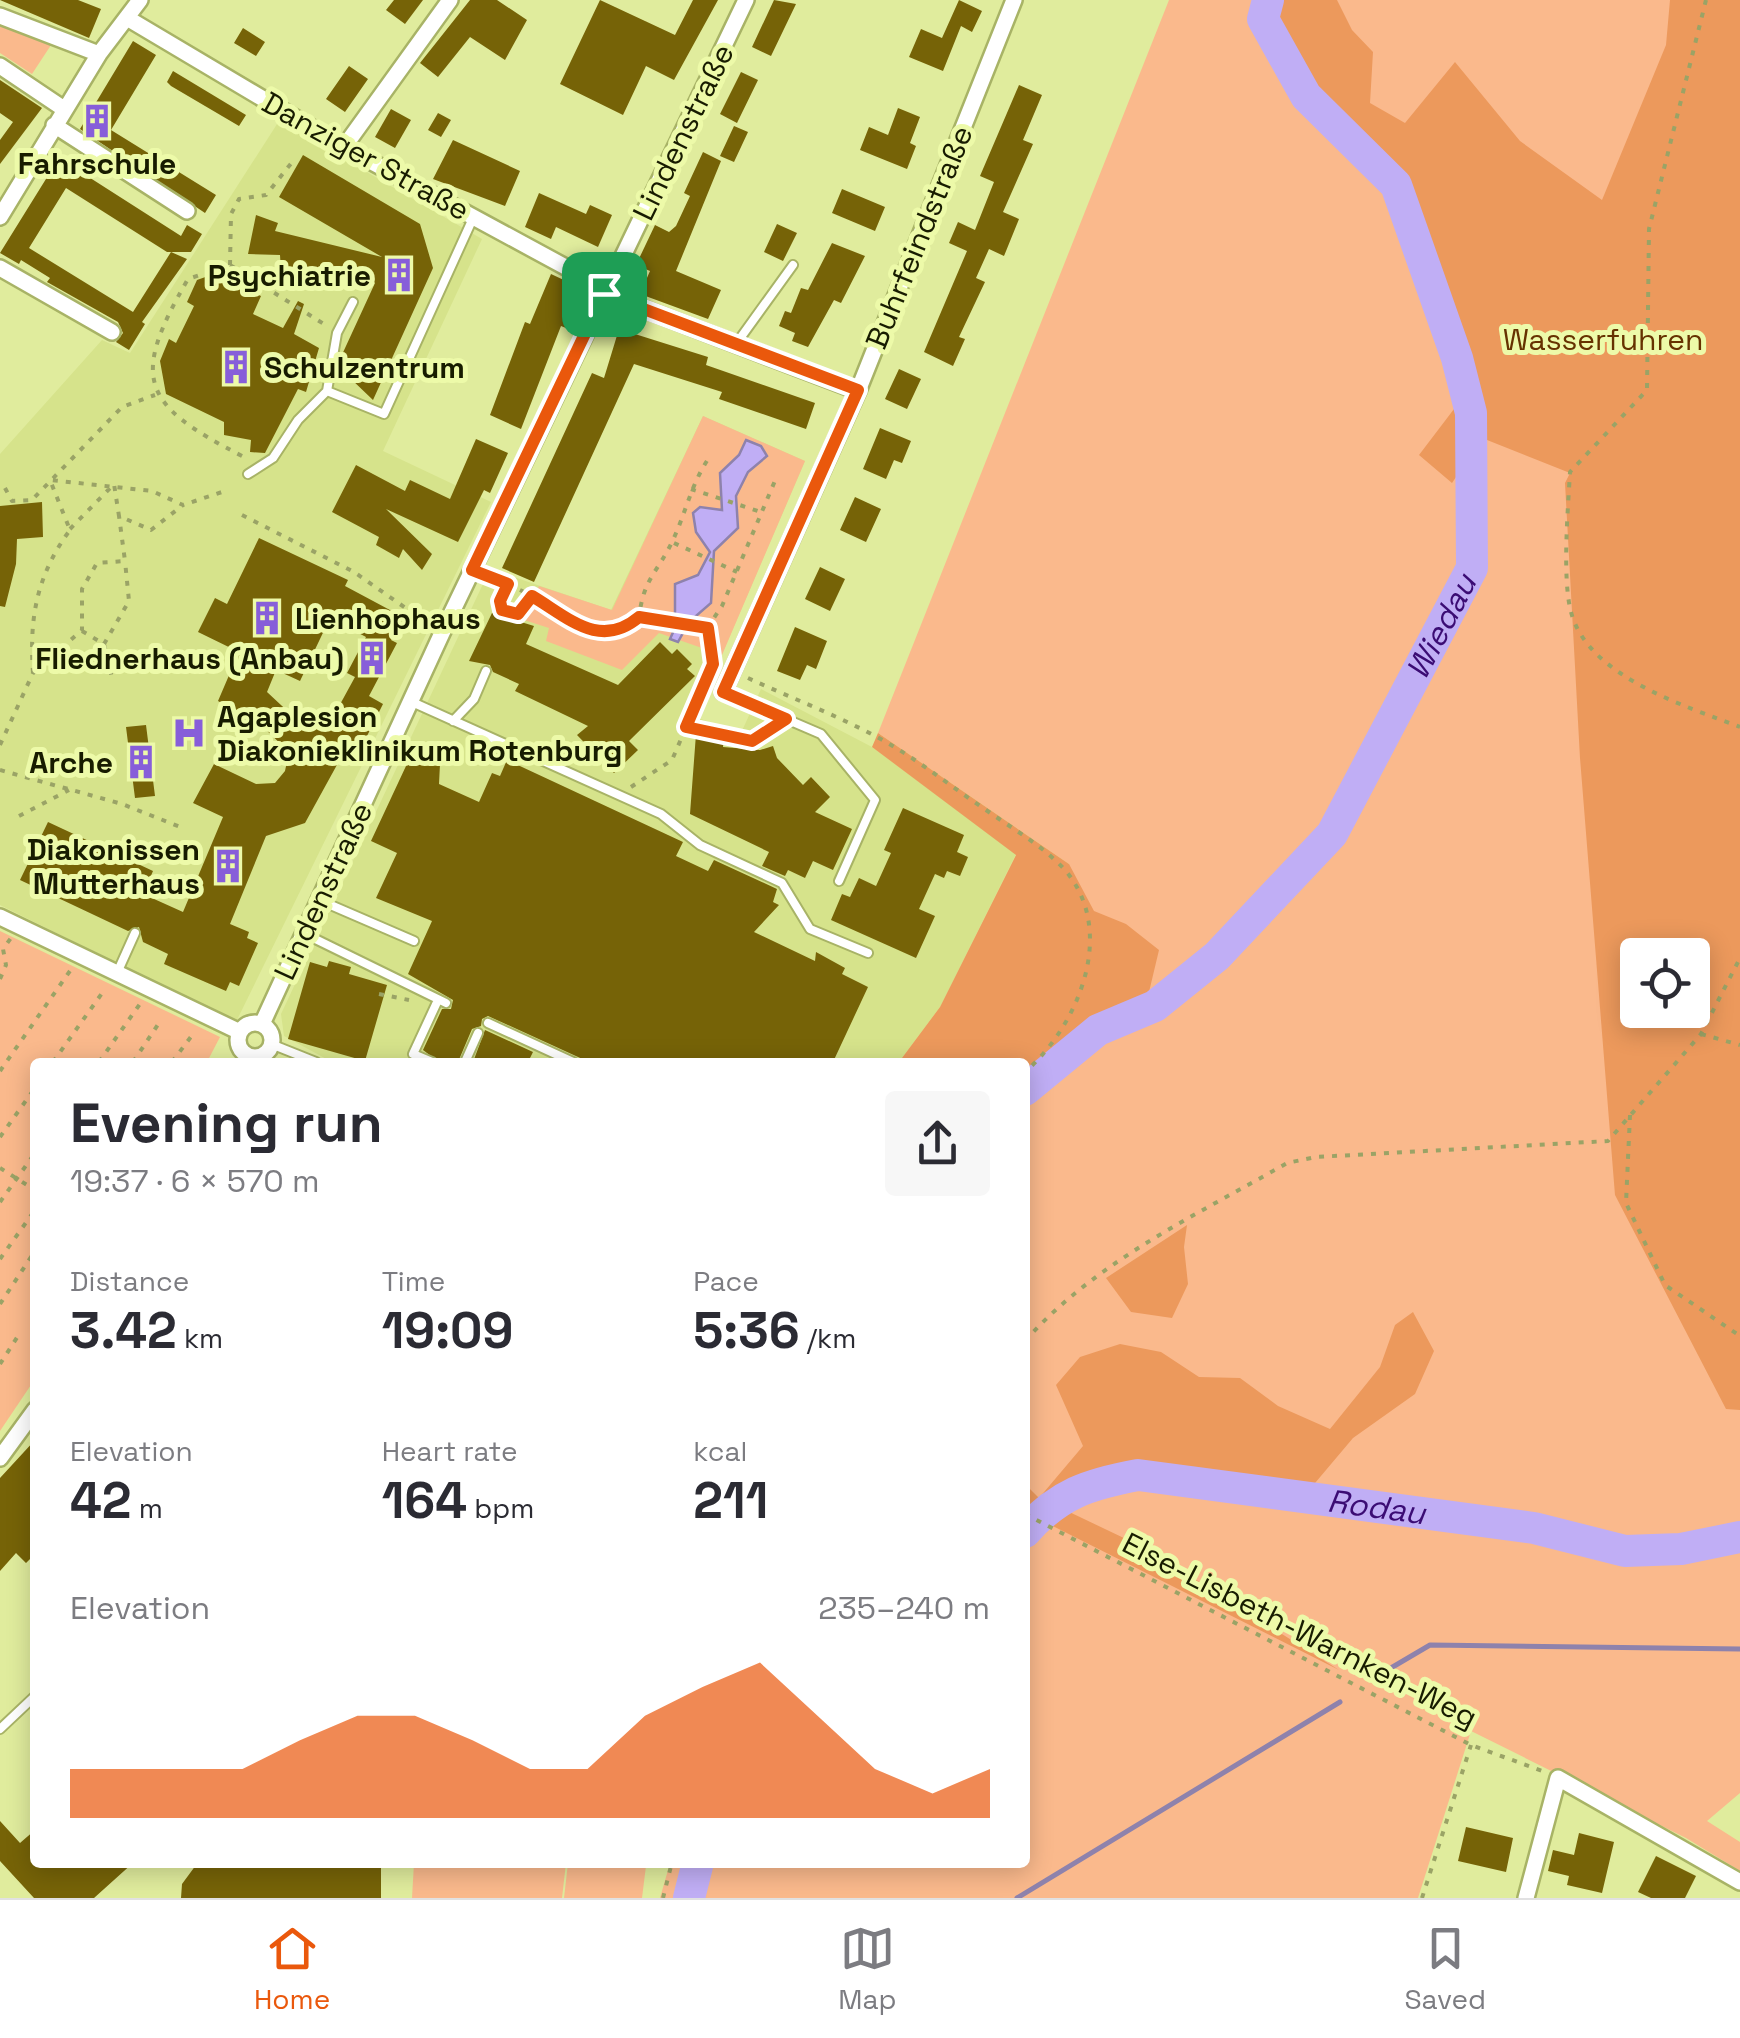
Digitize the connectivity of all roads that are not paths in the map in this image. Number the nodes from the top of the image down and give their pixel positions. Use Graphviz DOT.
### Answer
graph roads {
  1 [pos="140,0"];
  2 [pos="450,0"];
  3 [pos="746,0"];
  4 [pos="1014,0"];
  5 [pos="0,16"];
  6 [pos="126,18"];
  7 [pos="99,54"];
  8 [pos="0,66"];
  9 [pos="64,109"];
  10 [pos="54,125"];
  11 [pos="344,147"];
  12 [pos="187,211"];
  13 [pos="474,216"];
  14 [pos="0,218"];
  15 [pos="793,264"];
  16 [pos="0,268"];
  17 [pos="606,292"];
  18 [pos="354,302"];
  19 [pos="112,332"];
  20 [pos="736,344"];
  21 [pos="327,390"];
  22 [pos="858,390"];
  23 [pos="248,474"];
  24 [pos="472,570"];
  25 [pos="508,584"];
  26 [pos="486,671"];
  27 [pos="723,692"];
  28 [pos="412,702"];
  29 [pos="452,721"];
  30 [pos="839,881"];
  31 [pos="319,900"];
  32 [pos="0,918"];
  33 [pos="135,933"];
  34 [pos="303,933"];
  35 [pos="414,941"];
  36 [pos="868,954"];
  37 [pos="117,974"];
  38 [pos="488,1023"];
  39 [pos="262,1024"];
  40 [pos="240,1032"];
  41 [pos="478,1033"];
  42 [pos="271,1044"];
  43 [pos="242,1058"];
  44 [pos="306,1058"];
  45 [pos="423,1058"];
  46 [pos="467,1058"];
  47 [pos="564,1058"];
  48 [pos="30,1417"];
  49 [pos="0,1458"];
  50 [pos="30,1701"];
  51 [pos="0,1729"];
  52 [pos="1740,1882"];
  53 [pos="1526,1898"];
  1 -- 6 [label="street"];
  2 -- 11 [label="street"];
  3 -- 17 [label="street, Lindenstraße"];
  4 -- 22 [label="street, Buhrfeindstraße"];
  5 -- 7 [label="street"];
  6 -- 7 [label="street"];
  6 -- 11 [label="street, Danziger Straße"];
  7 -- 9 [label="street"];
  8 -- 9 [label="street"];
  9 -- 10 [label="street"];
  10 -- 12 [label="street"];
  10 -- 14 [label="street"];
  11 -- 13 [label="street, Danziger Straße"];
  13 -- 17 [label="street, Danziger Straße"];
  13 -- 21 [label="lane"];
  15 -- 20 [label="lane"];
  16 -- 19 [label="street"];
  17 -- 20 [label="street, Danziger Straße"];
  17 -- 24 [label="street, Lindenstraße"];
  18 -- 21 [label="lane"];
  20 -- 22 [label="street, Danziger Straße"];
  21 -- 23 [label="lane"];
  22 -- 27 [label="street, Buhrfeindstraße"];
  24 -- 25 [label="lane"];
  24 -- 28 [label="street, Lindenstraße"];
  26 -- 29 [label="lane"];
  27 -- 30 [label="lane"];
  28 -- 29 [label="lane"];
  28 -- 31 [label="street, Lindenstraße"];
  29 -- 36 [label="lane"];
  31 -- 34 [label="street, Lindenstraße"];
  31 -- 35 [label="lane"];
  32 -- 37 [label="street"];
  33 -- 37 [label="lane"];
  34 -- 39 [label="street, Lindenstraße"];
  34 -- 45 [label="lane"];
  37 -- 40 [label="street"];
  38 -- 47 [label="lane"];
  39 -- 40 [label="street"];
  39 -- 42 [label="street"];
  40 -- 43 [label="street"];
  41 -- 46 [label="lane"];
  42 -- 43 [label="street"];
  42 -- 44 [label="lane"];
  48 -- 49 [label="street"];
  50 -- 51 [label="lane"];
  52 -- 53 [label="street"];
}
